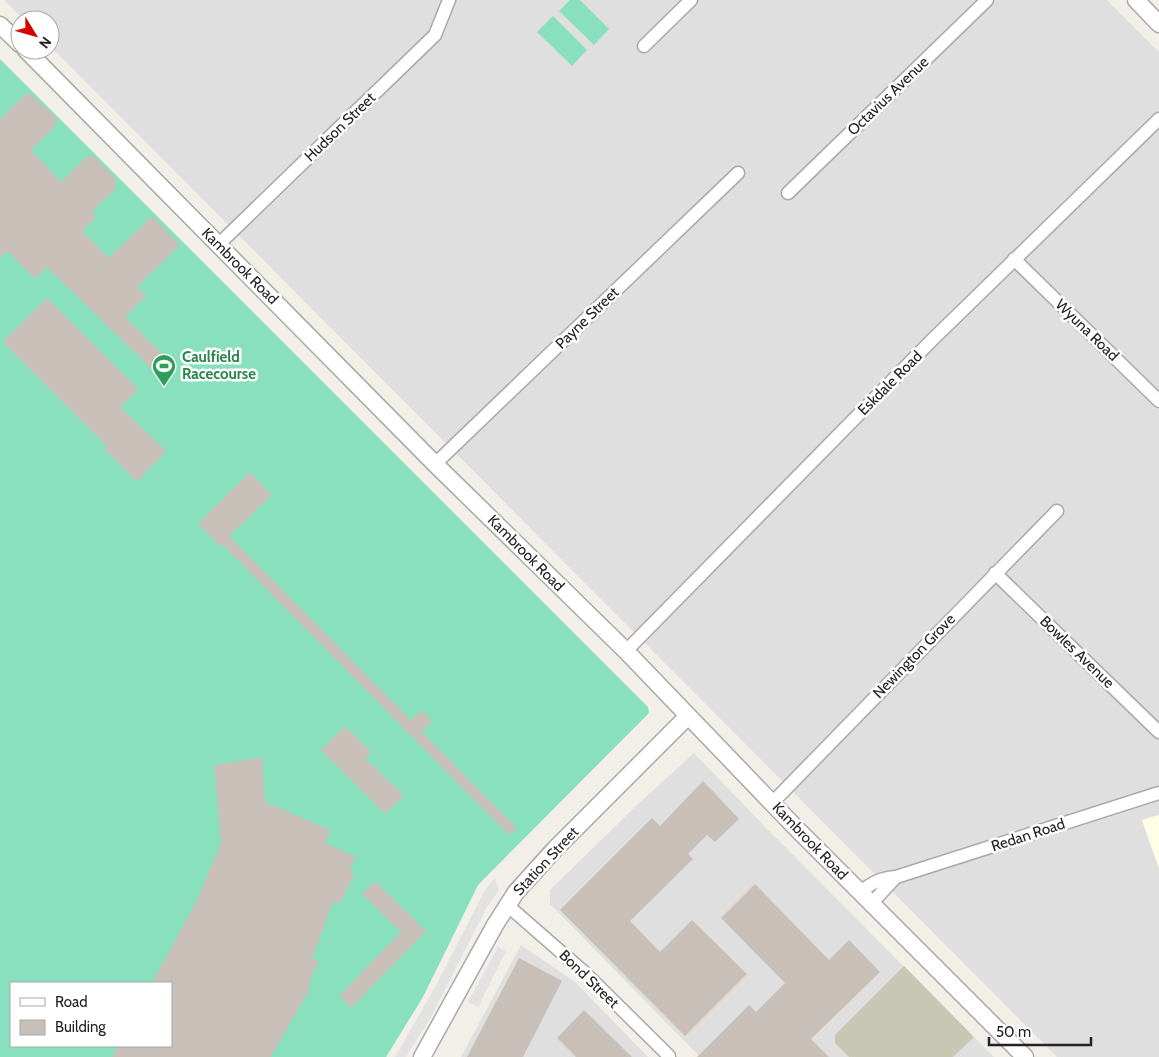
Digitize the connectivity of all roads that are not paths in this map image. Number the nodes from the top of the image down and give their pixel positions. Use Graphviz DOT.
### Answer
graph roads {
  1 [pos="449,0"];
  2 [pos="691,0"];
  3 [pos="987,0"];
  4 [pos="1136,0"];
  5 [pos="1159,24"];
  6 [pos="0,25"];
  7 [pos="10,34"];
  8 [pos="644,46"];
  9 [pos="36,60"];
  10 [pos="1159,119"];
  11 [pos="738,173"];
  12 [pos="788,193"];
  13 [pos="218,245"];
  14 [pos="1014,259"];
  15 [pos="1159,401"];
  16 [pos="435,464"];
  17 [pos="1057,511"];
  18 [pos="995,573"];
  19 [pos="626,651"];
  20 [pos="688,716"];
  21 [pos="1159,732"];
  22 [pos="1159,793"];
  23 [pos="773,802"];
  24 [pos="866,898"];
  25 [pos="507,905"];
  26 [pos="668,1056"];
  27 [pos="422,1057"];
  28 [pos="1024,1057"];
  1 -- 13 [label="street, Hudson Street"];
  2 -- 8 [label="street"];
  3 -- 12 [label="street, Octavius Avenue"];
  4 -- 5 [label="street"];
  6 -- 7 [label="street"];
  9 -- 13 [label="street, Kambrook Road"];
  10 -- 14 [label="street, Eskdale Road"];
  11 -- 16 [label="street, Payne Street"];
  13 -- 16 [label="street, Kambrook Road"];
  14 -- 15 [label="street, Wyuna Road"];
  14 -- 19 [label="street, Eskdale Road"];
  16 -- 19 [label="street, Kambrook Road"];
  17 -- 18 [label="street, Newington Grove"];
  18 -- 21 [label="street, Bowles Avenue"];
  18 -- 23 [label="street, Newington Grove"];
  19 -- 20 [label="street, Kambrook Road"];
  20 -- 23 [label="street, Kambrook Road"];
  20 -- 25 [label="street, Station Street"];
  22 -- 24 [label="street, Redan Road"];
  23 -- 24 [label="street, Kambrook Road"];
  24 -- 28 [label="street, Kambrook Road"];
  25 -- 26 [label="street, Bond Street"];
  25 -- 27 [label="street, Station Street"];
}
